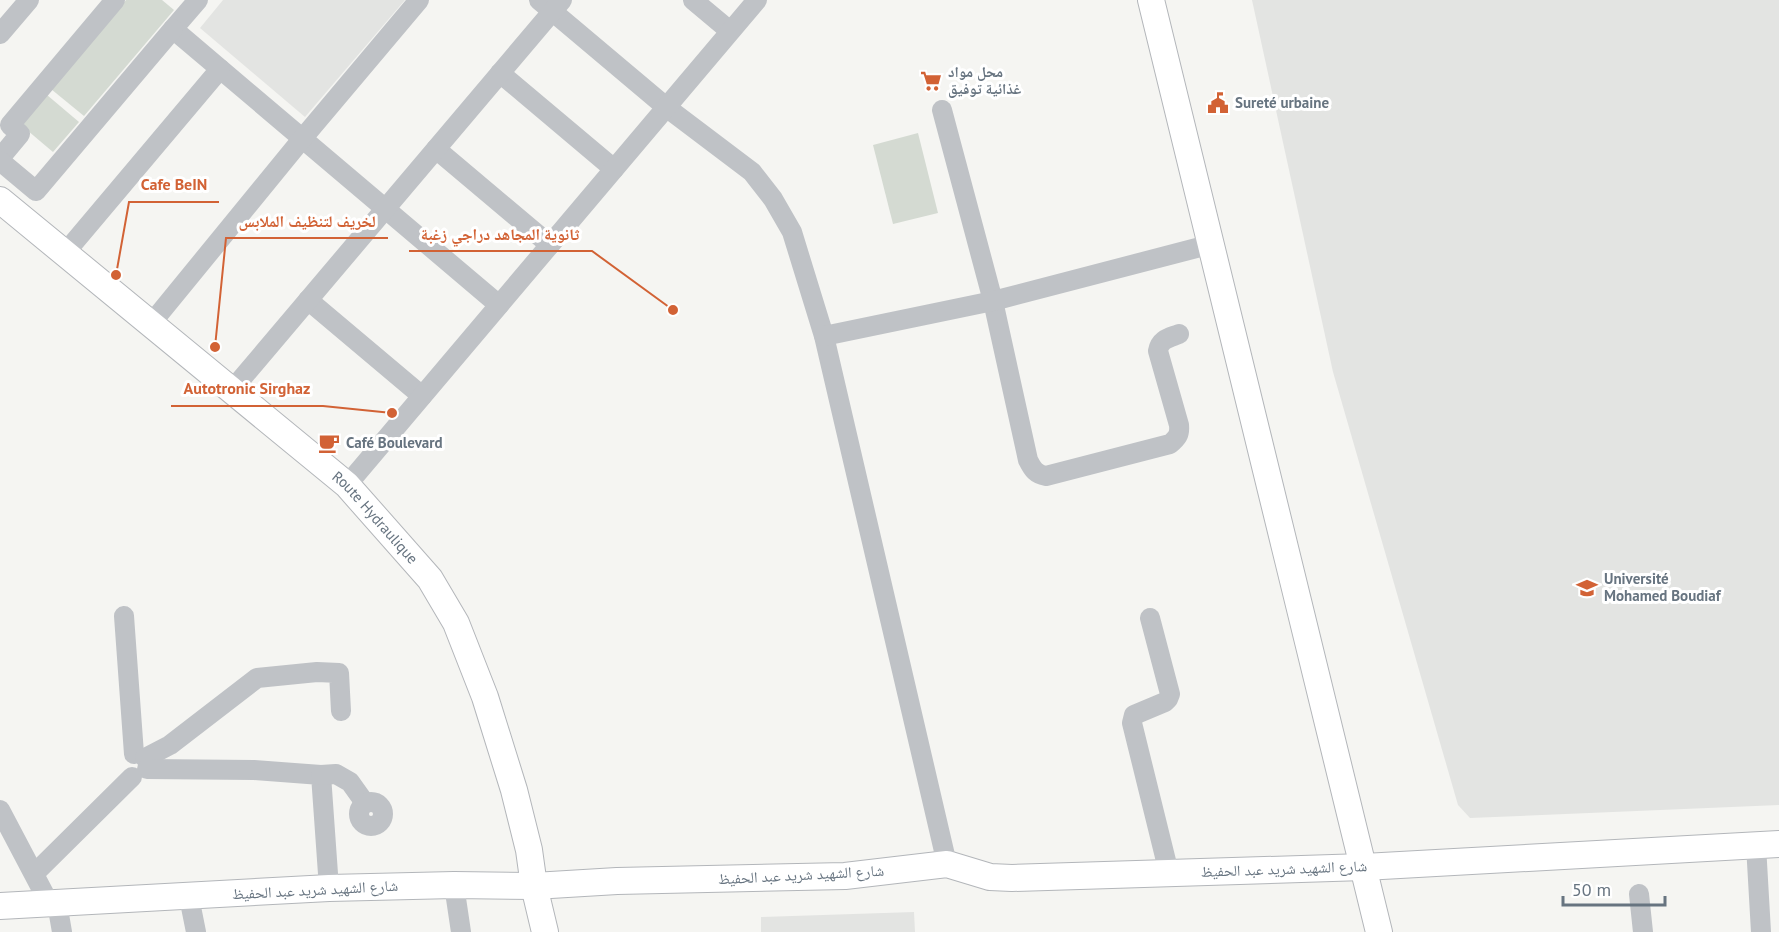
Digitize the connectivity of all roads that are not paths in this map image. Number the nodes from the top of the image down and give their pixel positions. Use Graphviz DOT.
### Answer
graph roads {
  1 [pos="29,0"];
  2 [pos="116,0"];
  3 [pos="419,0"];
  4 [pos="693,0"];
  5 [pos="757,0"];
  6 [pos="1151,0"];
  7 [pos="193,2"];
  8 [pos="551,4"];
  9 [pos="173,29"];
  10 [pos="730,31"];
  11 [pos="0,34"];
  12 [pos="220,69"];
  13 [pos="500,73"];
  14 [pos="666,107"];
  15 [pos="942,110"];
  16 [pos="302,139"];
  17 [pos="436,149"];
  18 [pos="0,159"];
  19 [pos="614,169"];
  20 [pos="22,180"];
  21 [pos="2,201"];
  22 [pos="385,209"];
  23 [pos="1212,244"];
  24 [pos="550,245"];
  25 [pos="65,253"];
  26 [pos="308,300"];
  27 [pos="993,301"];
  28 [pos="499,305"];
  29 [pos="150,325"];
  30 [pos="1179,334"];
  31 [pos="824,336"];
  32 [pos="232,390"];
  33 [pos="422,396"];
  34 [pos="347,485"];
  35 [pos="124,616"];
  36 [pos="1150,618"];
  37 [pos="341,711"];
  38 [pos="140,765"];
  39 [pos="321,775"];
  40 [pos="365,803"];
  41 [pos="0,810"];
  42 [pos="1768,845"];
  43 [pos="947,864"];
  44 [pos="1364,867"];
  45 [pos="35,873"];
  46 [pos="1168,873"];
  47 [pos="454,885"];
  48 [pos="534,886"];
  49 [pos="329,888"];
  50 [pos="1639,894"];
  51 [pos="189,897"];
  52 [pos="53,903"];
  53 [pos="0,906"];
  54 [pos="62,932"];
  55 [pos="196,932"];
  56 [pos="461,932"];
  57 [pos="545,932"];
  58 [pos="1379,932"];
  59 [pos="1643,932"];
  60 [pos="1761,932"];
  1 -- 11 [label="street"];
  2 -- 18 [label="street"];
  3 -- 16 [label="street"];
  4 -- 10 [label="street"];
  5 -- 10 [label="street"];
  6 -- 23 [label="main road"];
  7 -- 9 [label="street"];
  8 -- 13 [label="street"];
  8 -- 14 [label="street"];
  9 -- 12 [label="street"];
  9 -- 20 [label="street"];
  10 -- 14 [label="street"];
  12 -- 16 [label="street"];
  12 -- 25 [label="street"];
  13 -- 17 [label="street"];
  13 -- 19 [label="street"];
  14 -- 19 [label="street"];
  14 -- 31 [label="street"];
  15 -- 27 [label="street"];
  16 -- 22 [label="street"];
  16 -- 29 [label="street"];
  17 -- 22 [label="street"];
  17 -- 24 [label="street"];
  18 -- 20 [label="street"];
  19 -- 24 [label="street"];
  20 -- 21 [label="street"];
  21 -- 25 [label="main road, Route Hydraulique"];
  22 -- 26 [label="street"];
  22 -- 28 [label="street"];
  23 -- 27 [label="street"];
  23 -- 44 [label="main road"];
  24 -- 28 [label="street"];
  25 -- 29 [label="main road, Route Hydraulique"];
  26 -- 32 [label="street"];
  26 -- 33 [label="street"];
  27 -- 30 [label="street"];
  27 -- 31 [label="street"];
  28 -- 33 [label="street"];
  29 -- 32 [label="main road, Route Hydraulique"];
  31 -- 43 [label="street"];
  32 -- 34 [label="main road, Route Hydraulique"];
  33 -- 34 [label="street"];
  34 -- 48 [label="main road, Route Hydraulique"];
  35 -- 38 [label="street"];
  36 -- 46 [label="street"];
  37 -- 38 [label="street"];
  38 -- 39 [label="street"];
  38 -- 45 [label="street"];
  39 -- 40 [label="street"];
  39 -- 49 [label="street"];
  41 -- 45 [label="street"];
  42 -- 44 [label="main road, شارع الشهيد شريد عبد الحفيظ"];
  42 -- 60 [label="street"];
  43 -- 46 [label="main road, شارع الشهيد شريد عبد الحفيظ"];
  43 -- 48 [label="main road, شارع الشهيد شريد عبد الحفيظ"];
  44 -- 46 [label="main road, شارع الشهيد شريد عبد الحفيظ"];
  44 -- 58 [label="main road"];
  45 -- 52 [label="street"];
  47 -- 48 [label="main road, شارع الشهيد شريد عبد الحفيظ"];
  47 -- 49 [label="main road, شارع الشهيد شريد عبد الحفيظ"];
  47 -- 56 [label="street"];
  48 -- 57 [label="main road, Route Hydraulique"];
  49 -- 51 [label="main road, شارع الشهيد شريد عبد الحفيظ"];
  50 -- 59 [label="street"];
  51 -- 52 [label="main road, شارع الشهيد شريد عبد الحفيظ"];
  51 -- 55 [label="street"];
  52 -- 53 [label="main road, شارع الشهيد شريد عبد الحفيظ"];
  52 -- 54 [label="street"];
}
